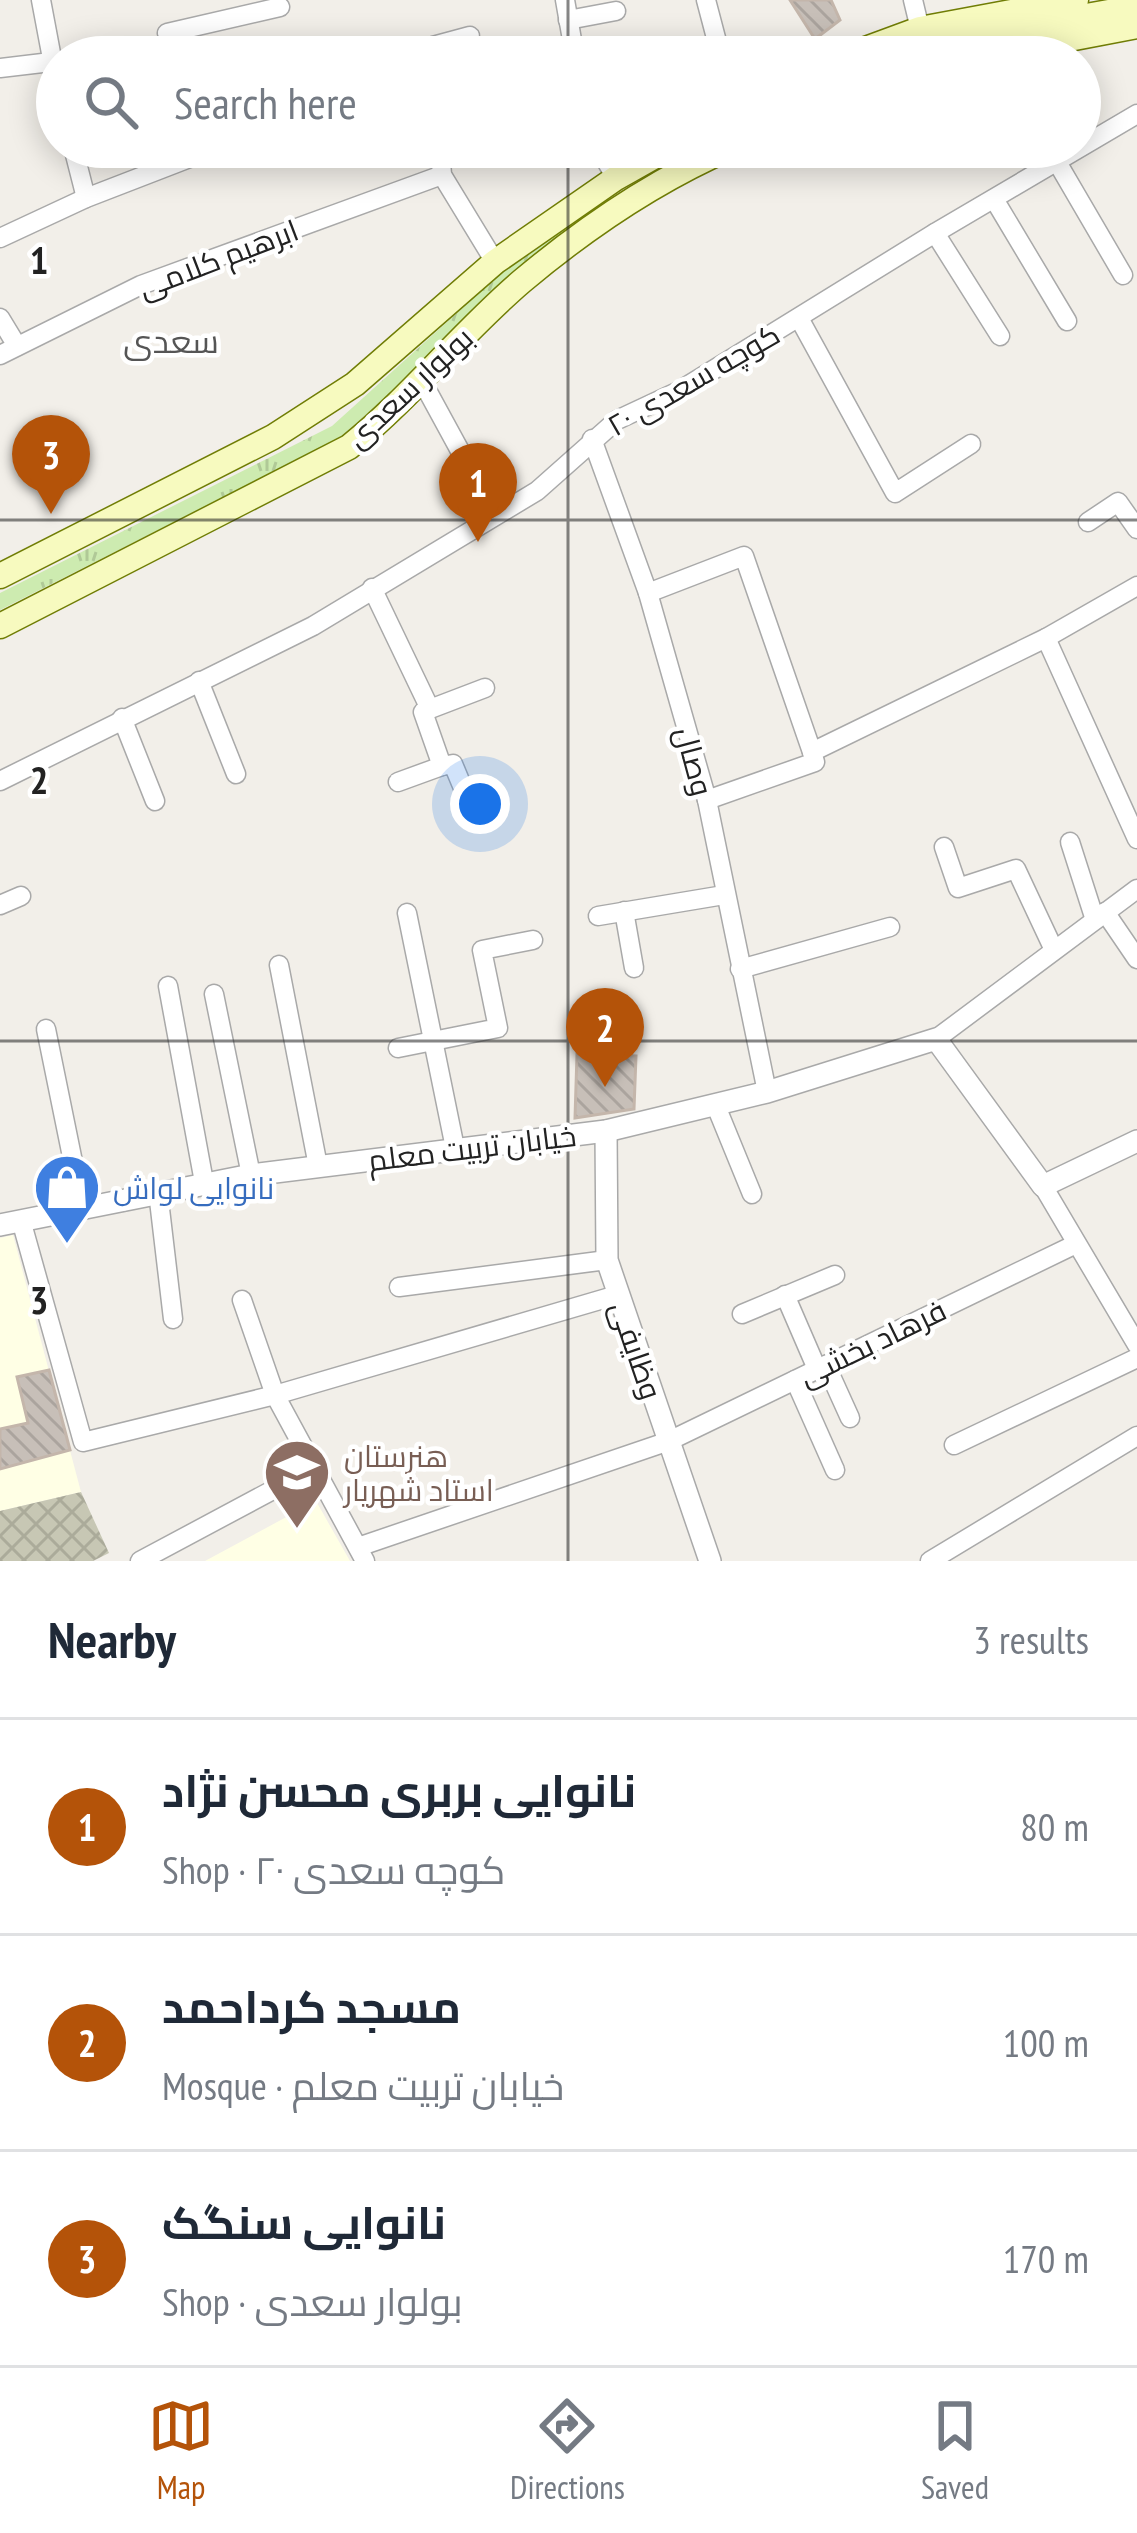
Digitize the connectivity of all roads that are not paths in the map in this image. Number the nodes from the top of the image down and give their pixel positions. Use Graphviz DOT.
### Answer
graph roads {
  1 [pos="706,0"];
  2 [pos="913,0"];
  3 [pos="1076,0"];
  4 [pos="48,1"];
  5 [pos="280,7"];
  6 [pos="1137,8"];
  7 [pos="239,9"];
  8 [pos="567,10"];
  9 [pos="616,11"];
  10 [pos="1137,26"];
  11 [pos="166,32"];
  12 [pos="50,36"];
  13 [pos="716,36"];
  14 [pos="905,36"];
  15 [pos="938,36"];
  16 [pos="960,36"];
  17 [pos="1085,36"];
  18 [pos="1137,41"];
  19 [pos="1101,48"];
  20 [pos="36,64"];
  21 [pos="0,68"];
  22 [pos="1137,114"];
  23 [pos="1101,136"];
  24 [pos="78,168"];
  25 [pos="164,168"];
  26 [pos="442,168"];
  27 [pos="610,168"];
  28 [pos="633,168"];
  29 [pos="694,168"];
  30 [pos="1047,168"];
  31 [pos="1061,168"];
  32 [pos="442,175"];
  33 [pos="616,178"];
  34 [pos="86,198"];
  35 [pos="994,199"];
  36 [pos="632,202"];
  37 [pos="935,233"];
  38 [pos="0,238"];
  39 [pos="495,262"];
  40 [pos="1123,275"];
  41 [pos="0,318"];
  42 [pos="799,318"];
  43 [pos="1066,321"];
  44 [pos="1000,336"];
  45 [pos="9,351"];
  46 [pos="422,381"];
  47 [pos="592,439"];
  48 [pos="971,444"];
  49 [pos="495,515"];
  50 [pos="1088,522"];
  51 [pos="1137,529"];
  52 [pos="0,576"];
  53 [pos="1137,586"];
  54 [pos="373,588"];
  55 [pos="647,593"];
  56 [pos="0,626"];
  57 [pos="1046,638"];
  58 [pos="199,681"];
  59 [pos="485,688"];
  60 [pos="430,709"];
  61 [pos="122,718"];
  62 [pos="812,752"];
  63 [pos="442,766"];
  64 [pos="236,774"];
  65 [pos="0,782"];
  66 [pos="398,782"];
  67 [pos="468,800"];
  68 [pos="706,800"];
  69 [pos="154,801"];
  70 [pos="1137,838"];
  71 [pos="1070,842"];
  72 [pos="944,847"];
  73 [pos="1137,889"];
  74 [pos="724,895"];
  75 [pos="22,896"];
  76 [pos="0,905"];
  77 [pos="624,911"];
  78 [pos="407,913"];
  79 [pos="598,916"];
  80 [pos="1100,916"];
  81 [pos="890,926"];
  82 [pos="533,940"];
  83 [pos="1054,950"];
  84 [pos="1137,959"];
  85 [pos="279,965"];
  86 [pos="634,968"];
  87 [pos="740,969"];
  88 [pos="168,986"];
  89 [pos="214,994"];
  90 [pos="46,1029"];
  91 [pos="936,1039"];
  92 [pos="434,1042"];
  93 [pos="398,1048"];
  94 [pos="767,1092"];
  95 [pos="716,1106"];
  96 [pos="606,1131"];
  97 [pos="1137,1142"];
  98 [pos="455,1148"];
  99 [pos="318,1166"];
  100 [pos="251,1175"];
  101 [pos="204,1183"];
  102 [pos="1043,1186"];
  103 [pos="158,1192"];
  104 [pos="752,1194"];
  105 [pos="82,1206"];
  106 [pos="11,1222"];
  107 [pos="1076,1244"];
  108 [pos="607,1260"];
  109 [pos="835,1275"];
  110 [pos="399,1287"];
  111 [pos="617,1295"];
  112 [pos="785,1295"];
  113 [pos="242,1300"];
  114 [pos="742,1314"];
  115 [pos="173,1319"];
  116 [pos="1137,1345"];
  117 [pos="1137,1358"];
  118 [pos="822,1367"];
  119 [pos="795,1379"];
  120 [pos="275,1395"];
  121 [pos="850,1418"];
  122 [pos="1137,1436"];
  123 [pos="669,1441"];
  124 [pos="954,1445"];
  125 [pos="314,1468"];
  126 [pos="835,1470"];
  127 [pos="362,1554"];
  128 [pos="140,1561"];
  129 [pos="710,1561"];
  130 [pos="930,1561"];
  1 -- 13 [label="street"];
  2 -- 14 [label="street"];
  3 -- 15 [label="main road"];
  4 -- 12 [label="street"];
  5 -- 7 [label="street"];
  6 -- 16 [label="main road"];
  7 -- 11 [label="street"];
  8 -- 9 [label="street"];
  10 -- 17 [label="main road"];
  18 -- 19 [label="main road"];
  20 -- 21 [label="street"];
  22 -- 23 [label="street, کوچه سعدی ۲۰"];
  24 -- 34 [label="street"];
  25 -- 34 [label="street"];
  26 -- 32 [label="street"];
  27 -- 33 [label="street"];
  28 -- 33 [label="main road, بولوار سعدی"];
  29 -- 36 [label="main road, بولوار سعدی"];
  30 -- 35 [label="street, کوچه سعدی ۲۰"];
  31 -- 40 [label="street"];
  32 -- 39 [label="street"];
  32 -- 45 [label="street, ابرهیم کلامی"];
  33 -- 36 [label="main road"];
  33 -- 39 [label="main road, بولوار سعدی"];
  34 -- 38 [label="street"];
  35 -- 37 [label="street, کوچه سعدی ۲۰"];
  35 -- 43 [label="street"];
  36 -- 46 [label="main road, بولوار سعدی"];
  37 -- 42 [label="street, کوچه سعدی ۲۰"];
  37 -- 44 [label="street"];
  39 -- 52 [label="main road, بولوار سعدی"];
  41 -- 45 [label="street"];
  42 -- 47 [label="street, کوچه سعدی ۲۰"];
  42 -- 48 [label="street"];
  46 -- 49 [label="street"];
  46 -- 56 [label="main road, بولوار سعدی"];
  47 -- 49 [label="street, کوچه سعدی ۲۰"];
  47 -- 55 [label="street, وصال"];
  49 -- 54 [label="street, کوچه سعدی ۲۰"];
  50 -- 51 [label="street"];
  53 -- 57 [label="street"];
  54 -- 58 [label="street, کوچه سعدی ۲۰"];
  54 -- 60 [label="street"];
  55 -- 62 [label="street"];
  55 -- 68 [label="street, وصال"];
  57 -- 62 [label="street"];
  57 -- 70 [label="street"];
  58 -- 61 [label="street, کوچه سعدی ۲۰"];
  58 -- 64 [label="street"];
  59 -- 60 [label="street"];
  60 -- 63 [label="street"];
  61 -- 65 [label="street, کوچه سعدی ۲۰"];
  61 -- 69 [label="street"];
  62 -- 68 [label="street"];
  63 -- 66 [label="street"];
  63 -- 67 [label="street"];
  68 -- 74 [label="street, وصال"];
  71 -- 80 [label="street"];
  72 -- 83 [label="street"];
  73 -- 80 [label="street"];
  74 -- 77 [label="street"];
  74 -- 87 [label="street, وصال"];
  75 -- 76 [label="street"];
  77 -- 79 [label="street"];
  77 -- 86 [label="street"];
  78 -- 92 [label="street"];
  80 -- 83 [label="street"];
  80 -- 84 [label="street"];
  81 -- 87 [label="street"];
  82 -- 92 [label="street"];
  83 -- 91 [label="street"];
  85 -- 99 [label="street"];
  87 -- 94 [label="street, وصال"];
  88 -- 101 [label="street"];
  89 -- 100 [label="street"];
  90 -- 105 [label="street"];
  91 -- 94 [label="street, خیابان تربیت معلم"];
  91 -- 102 [label="street"];
  92 -- 93 [label="street"];
  92 -- 98 [label="street"];
  94 -- 95 [label="street, خیابان تربیت معلم"];
  95 -- 96 [label="street, خیابان تربیت معلم"];
  95 -- 104 [label="street"];
  96 -- 98 [label="street, خیابان تربیت معلم"];
  96 -- 108 [label="street, وظایفی"];
  97 -- 102 [label="street"];
  98 -- 99 [label="street, خیابان تربیت معلم"];
  99 -- 100 [label="street, خیابان تربیت معلم"];
  100 -- 101 [label="street, خیابان تربیت معلم"];
  101 -- 103 [label="street, خیابان تربیت معلم"];
  102 -- 107 [label="street"];
  103 -- 105 [label="street, خیابان تربیت معلم"];
  103 -- 115 [label="street"];
  105 -- 106 [label="street, خیابان تربیت معلم"];
  106 -- 120 [label="street"];
  107 -- 116 [label="street"];
  107 -- 118 [label="street, فرهاد بخشی"];
  108 -- 110 [label="street"];
  108 -- 111 [label="street, وظایفی"];
  109 -- 112 [label="street"];
  111 -- 120 [label="street"];
  111 -- 123 [label="street, وظایفی"];
  112 -- 114 [label="street"];
  112 -- 118 [label="street"];
  113 -- 120 [label="street"];
  117 -- 124 [label="street"];
  118 -- 119 [label="street, فرهاد بخشی"];
  118 -- 121 [label="street"];
  119 -- 123 [label="street, فرهاد بخشی"];
  119 -- 126 [label="street"];
  120 -- 125 [label="street"];
  122 -- 130 [label="street"];
  123 -- 127 [label="street, فرهاد بخشی"];
  123 -- 129 [label="street, وظایفی"];
  125 -- 127 [label="street"];
  125 -- 128 [label="street"];
}
